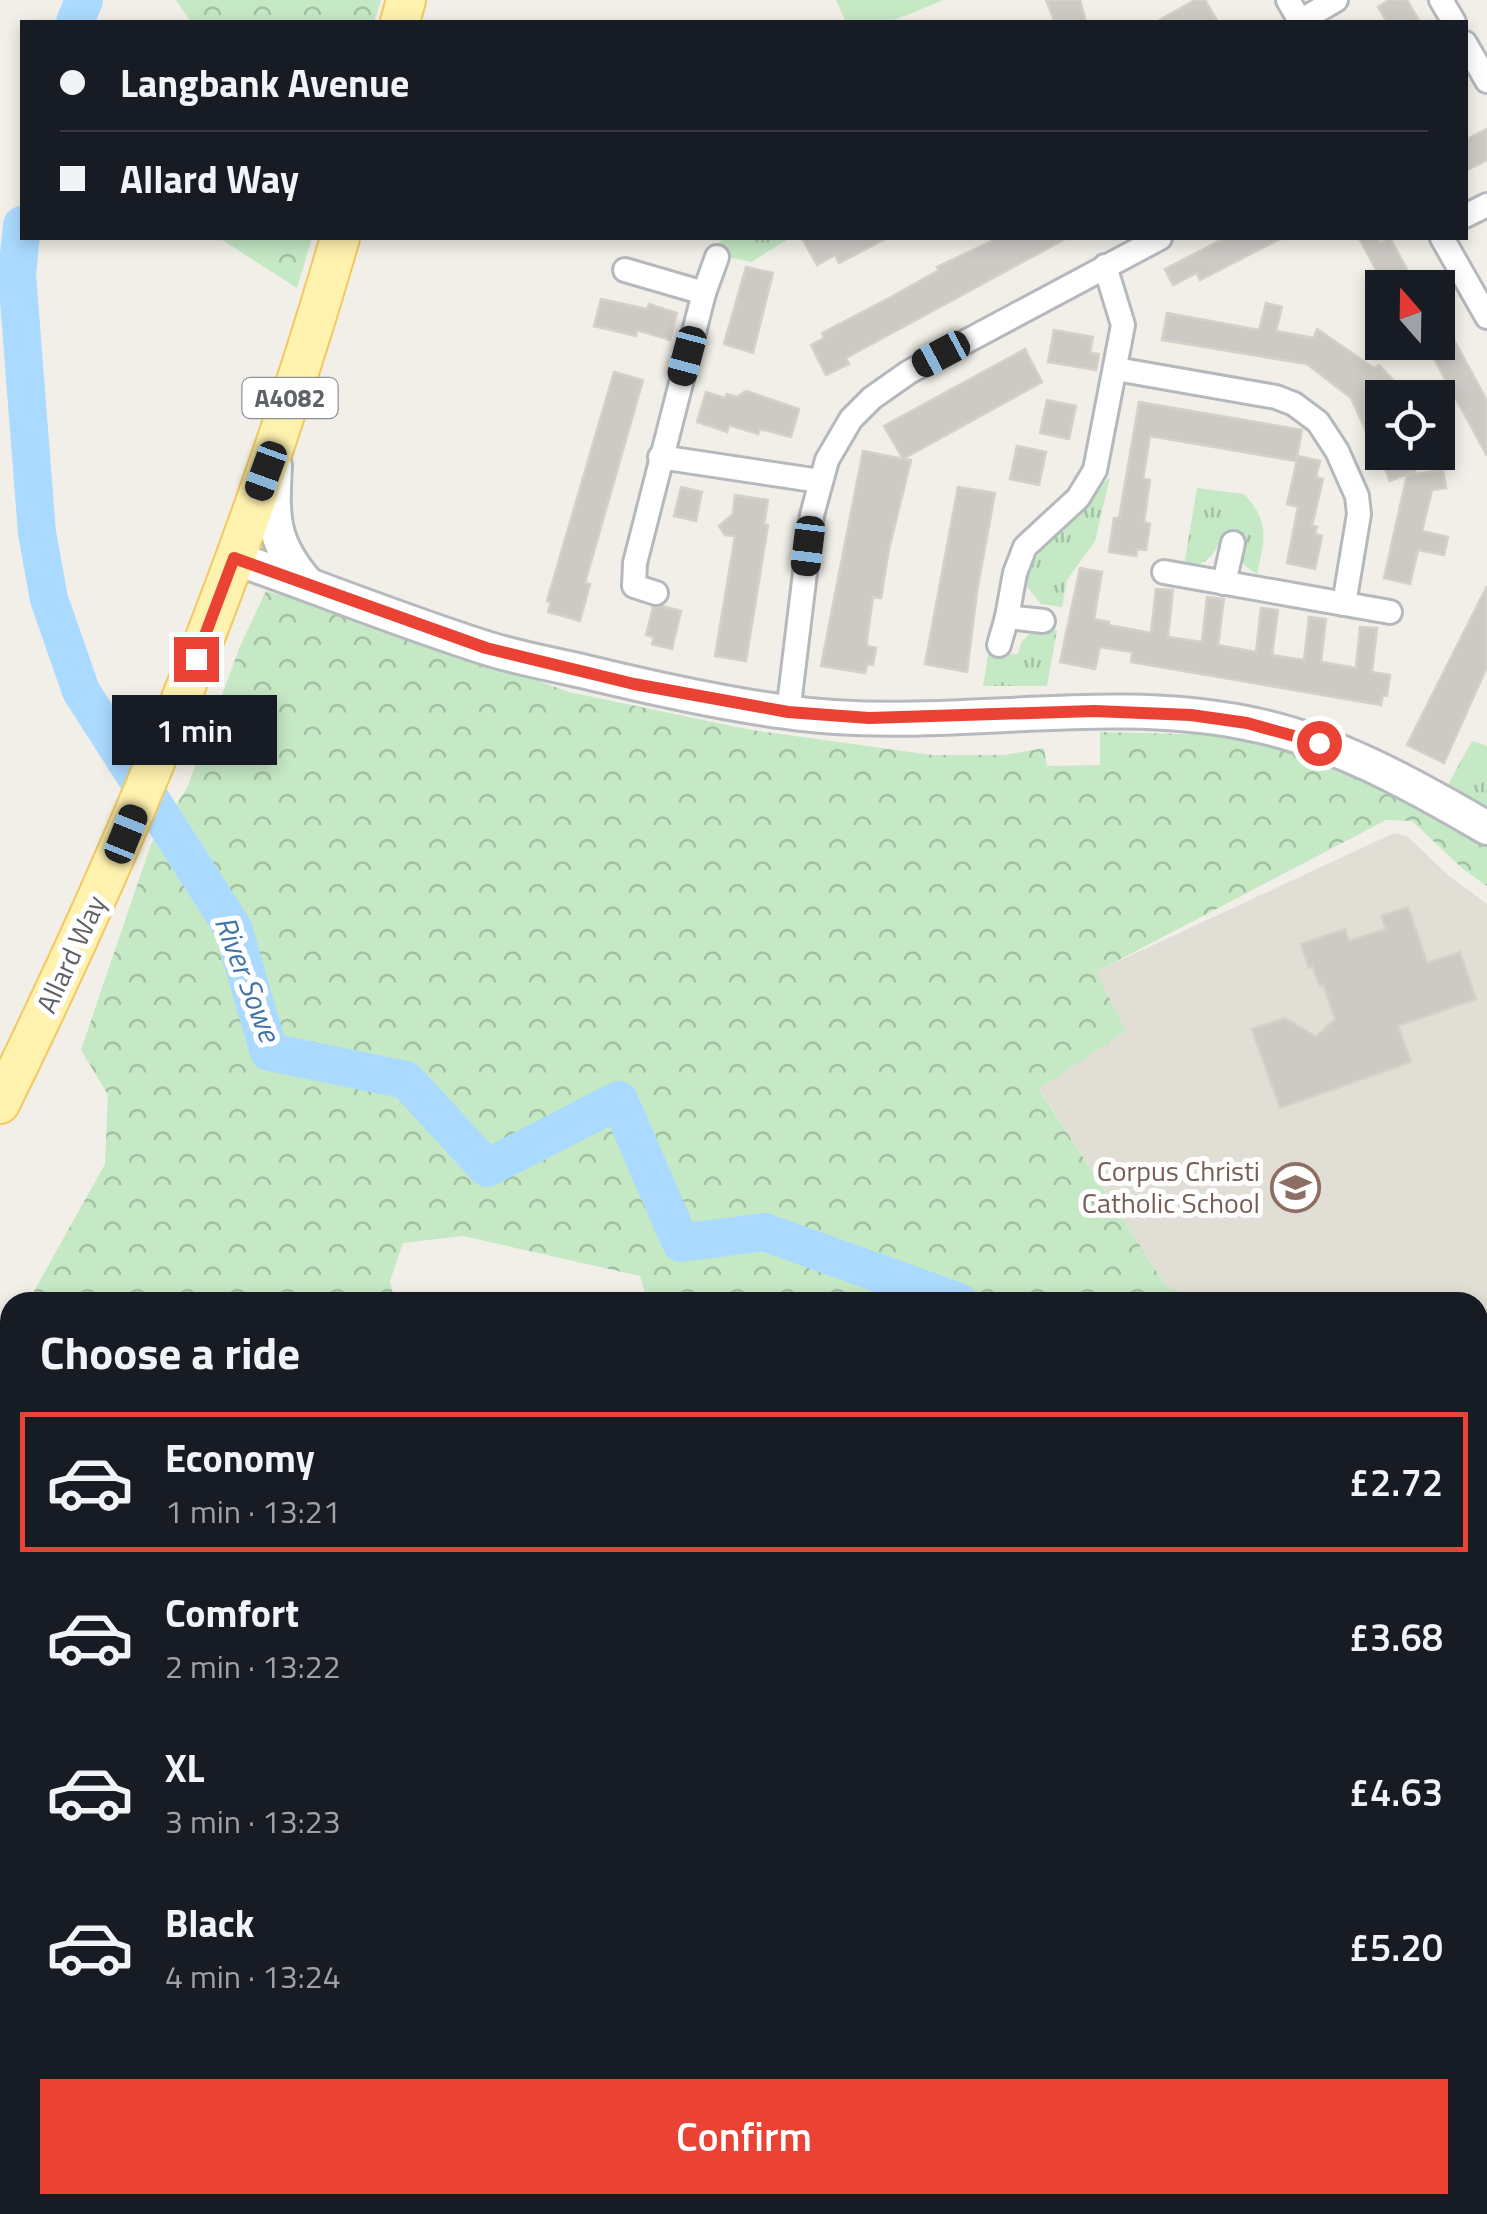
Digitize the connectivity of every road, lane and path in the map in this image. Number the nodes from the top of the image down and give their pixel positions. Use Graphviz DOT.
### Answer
graph roads {
  1 [pos="1336,0"];
  2 [pos="1302,20"];
  3 [pos="1468,48"];
  4 [pos="1487,82"];
  5 [pos="339,240"];
  6 [pos="1156,240"];
  7 [pos="1443,240"];
  8 [pos="717,257"];
  9 [pos="1105,266"];
  10 [pos="625,270"];
  11 [pos="704,293"];
  12 [pos="1487,317"];
  13 [pos="1116,369"];
  14 [pos="276,442"];
  15 [pos="660,457"];
  16 [pos="820,481"];
  17 [pos="1232,544"];
  18 [pos="234,558"];
  19 [pos="1164,572"];
  20 [pos="1224,583"];
  21 [pos="307,584"];
  22 [pos="635,592"];
  23 [pos="1344,604"];
  24 [pos="1390,612"];
  25 [pos="1007,616"];
  26 [pos="1043,621"];
  27 [pos="999,645"];
  28 [pos="788,712"];
  29 [pos="1487,828"];
  30 [pos="0,1104"];
  1 -- 2 [label="street"];
  3 -- 4 [label="street"];
  5 -- 14 [label="main road, Allard Way / A4082"];
  6 -- 9 [label="street"];
  7 -- 12 [label="street"];
  8 -- 11 [label="street"];
  9 -- 13 [label="street"];
  9 -- 16 [label="street"];
  10 -- 11 [label="street"];
  11 -- 15 [label="street"];
  13 -- 23 [label="street"];
  13 -- 25 [label="street"];
  14 -- 18 [label="main road, Allard Way / A4082"];
  14 -- 21 [label="street"];
  15 -- 16 [label="street"];
  15 -- 22 [label="street"];
  16 -- 28 [label="street"];
  17 -- 20 [label="street"];
  18 -- 21 [label="street"];
  18 -- 30 [label="main road, Allard Way / A4082"];
  19 -- 20 [label="street"];
  20 -- 23 [label="street"];
  21 -- 28 [label="street"];
  23 -- 24 [label="street"];
  25 -- 26 [label="street"];
  25 -- 27 [label="street"];
  28 -- 29 [label="street"];
}
